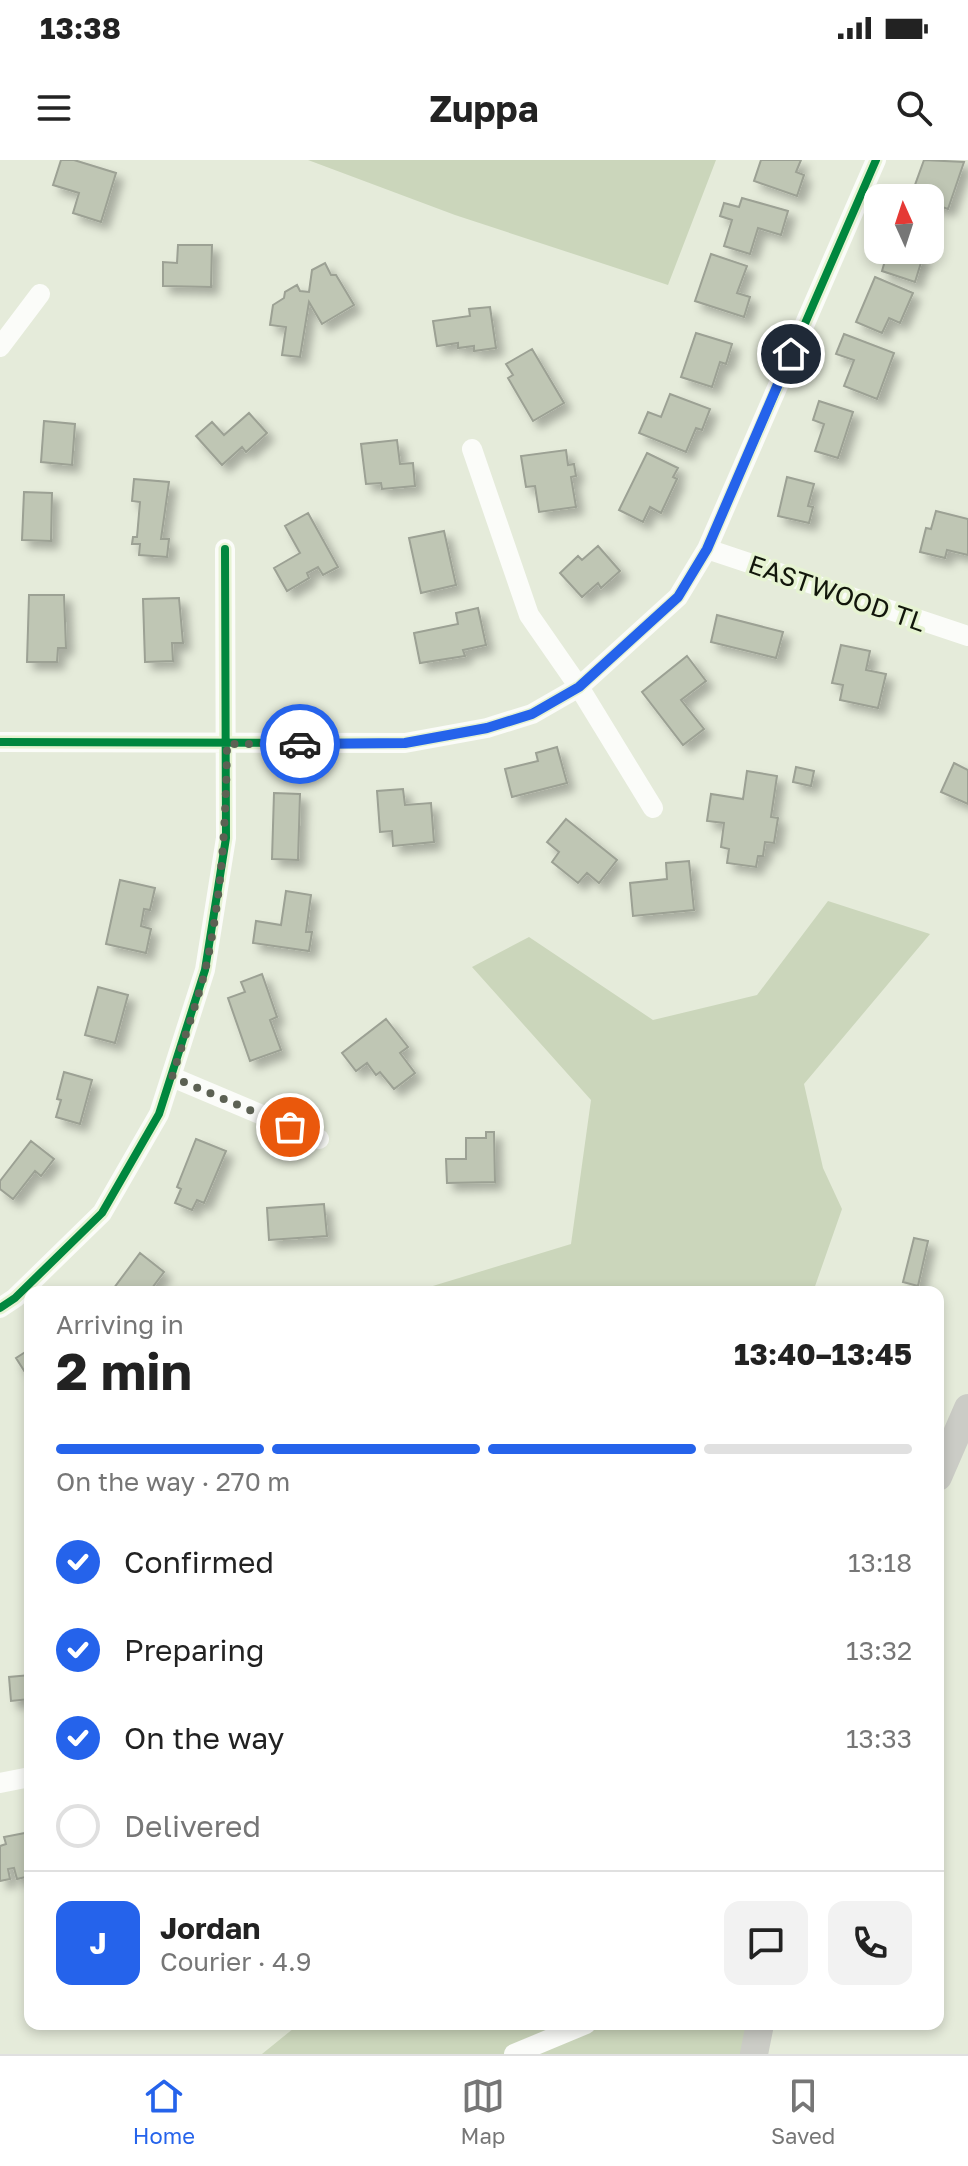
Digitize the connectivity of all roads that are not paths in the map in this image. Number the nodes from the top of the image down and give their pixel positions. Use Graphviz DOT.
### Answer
graph roads {
  1 [pos="876,160"];
  2 [pos="40,294"];
  3 [pos="0,347"];
  4 [pos="472,449"];
  5 [pos="225,549"];
  6 [pos="707,549"];
  7 [pos="968,636"];
  8 [pos="579,687"];
  9 [pos="0,742"];
  10 [pos="227,744"];
  11 [pos="653,808"];
  12 [pos="172,1077"];
  13 [pos="319,1139"];
  14 [pos="27,1286"];
  15 [pos="24,1289"];
  16 [pos="0,1308"];
  17 [pos="968,1408"];
  18 [pos="944,1463"];
  19 [pos="24,1778"];
  20 [pos="0,1783"];
  21 [pos="572,2030"];
  22 [pos="759,2030"];
  23 [pos="514,2054"];
  24 [pos="754,2054"];
  1 -- 6 [label="street"];
  2 -- 3 [label="street"];
  4 -- 8 [label="street"];
  5 -- 10 [label="street"];
  6 -- 7 [label="street, EASTWOOD TL"];
  6 -- 8 [label="street"];
  8 -- 10 [label="street"];
  8 -- 11 [label="street"];
  9 -- 10 [label="street"];
  10 -- 12 [label="street"];
  12 -- 13 [label="street"];
  12 -- 14 [label="street"];
  15 -- 16 [label="street"];
  17 -- 18 [label="main road"];
  19 -- 20 [label="street"];
  21 -- 23 [label="street"];
  22 -- 24 [label="main road"];
}
